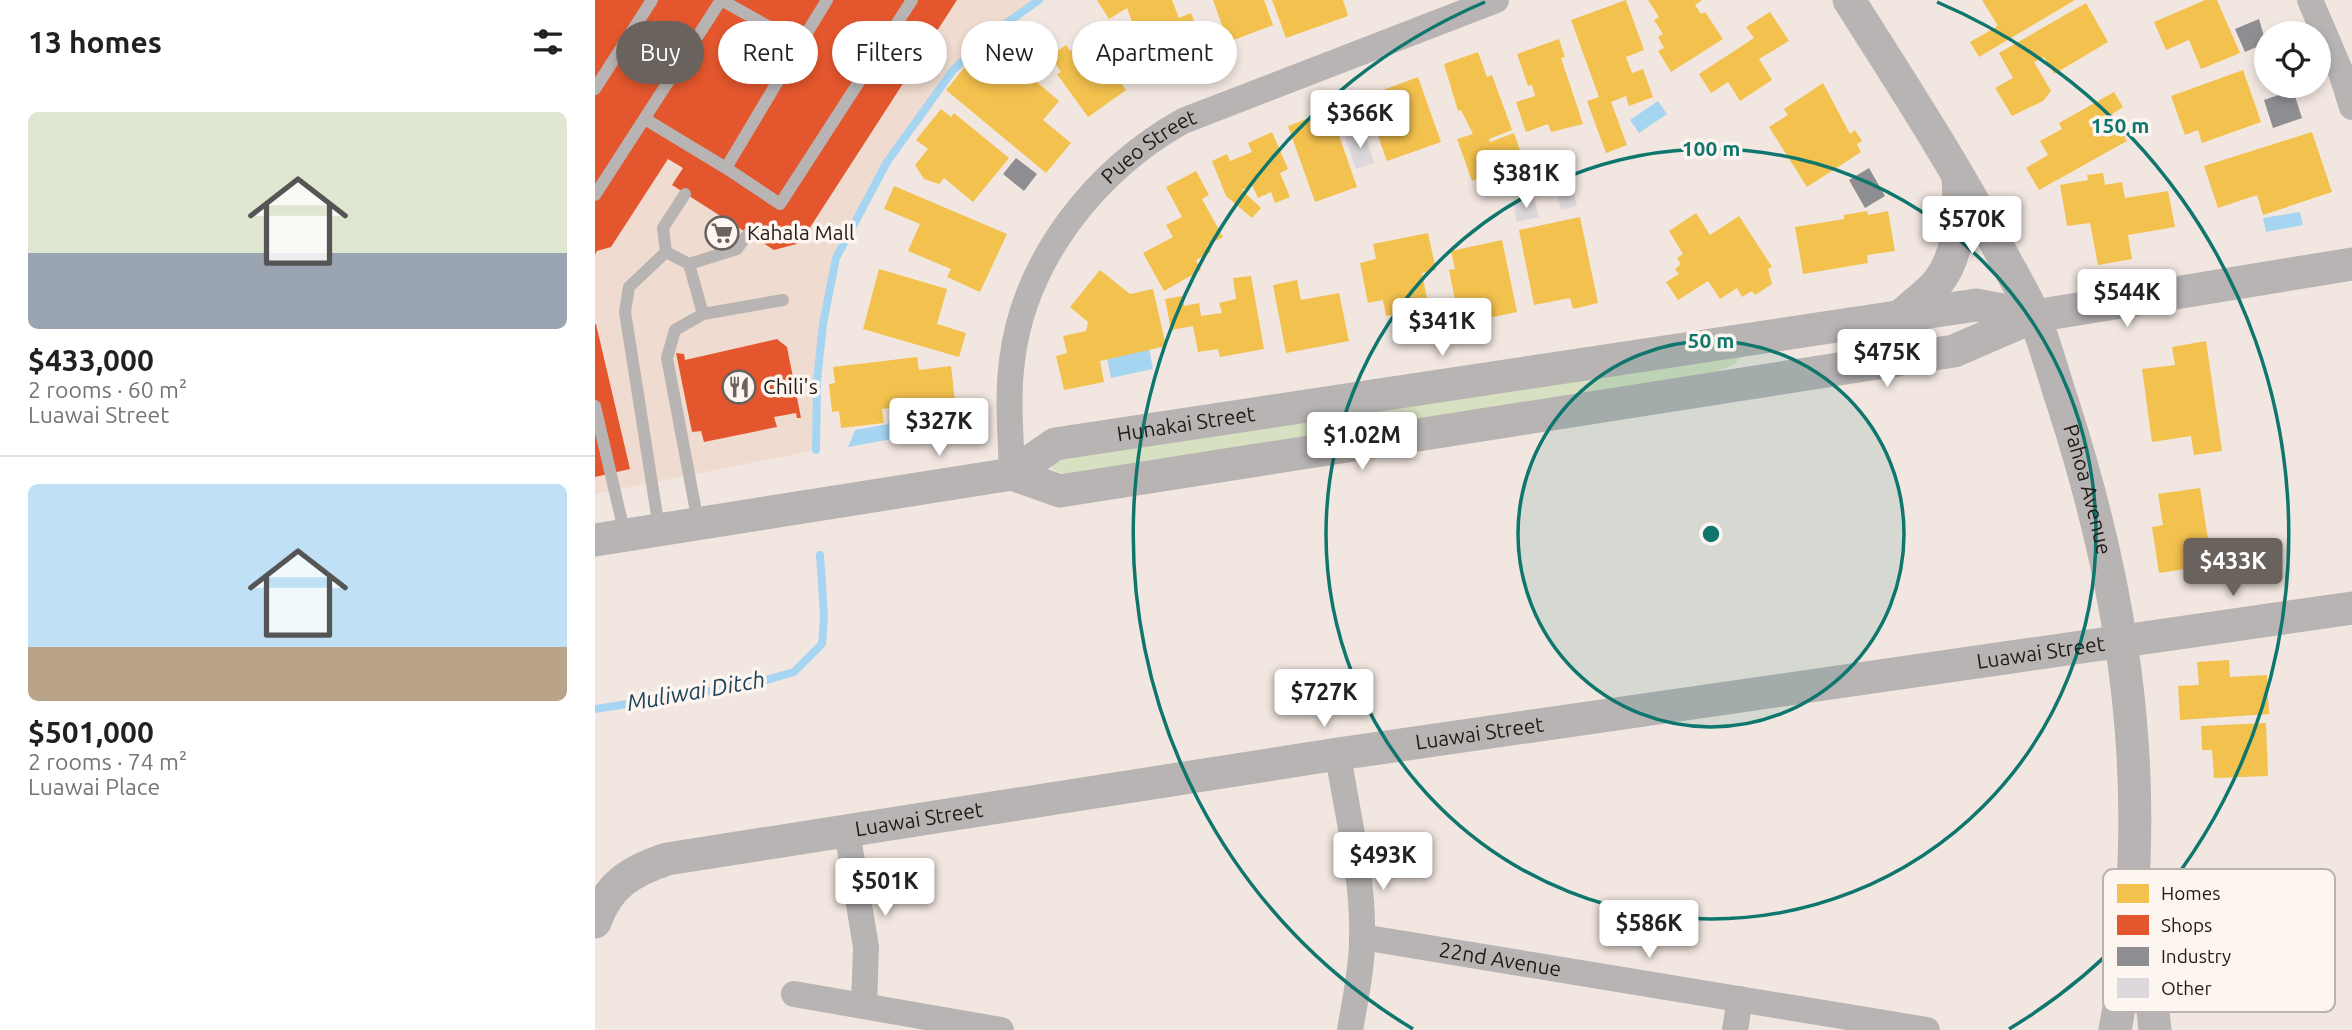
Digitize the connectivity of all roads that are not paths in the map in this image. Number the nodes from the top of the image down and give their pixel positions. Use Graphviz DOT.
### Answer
graph roads {
  1 [pos="652,0"];
  2 [pos="722,0"];
  3 [pos="827,0"];
  4 [pos="912,0"];
  5 [pos="1496,0"];
  6 [pos="1849,0"];
  7 [pos="2310,0"];
  8 [pos="759,21"];
  9 [pos="814,21"];
  10 [pos="776,84"];
  11 [pos="595,89"];
  12 [pos="2352,107"];
  13 [pos="645,119"];
  14 [pos="726,168"];
  15 [pos="1958,171"];
  16 [pos="685,194"];
  17 [pos="595,195"];
  18 [pos="748,234"];
  19 [pos="666,252"];
  20 [pos="689,264"];
  21 [pos="2352,264"];
  22 [pos="783,300"];
  23 [pos="703,314"];
  24 [pos="1902,315"];
  25 [pos="2035,316"];
  26 [pos="595,406"];
  27 [pos="1012,474"];
  28 [pos="698,522"];
  29 [pos="659,528"];
  30 [pos="610,538"];
  31 [pos="2352,608"];
  32 [pos="2123,642"];
  33 [pos="1338,754"];
  34 [pos="847,831"];
  35 [pos="2137,846"];
  36 [pos="2135,869"];
  37 [pos="2139,869"];
  38 [pos="595,920"];
  39 [pos="1362,937"];
  40 [pos="794,994"];
  41 [pos="1740,999"];
  42 [pos="864,1006"];
  43 [pos="2118,1012"];
  44 [pos="2151,1012"];
  45 [pos="1001,1030"];
  46 [pos="1350,1030"];
  47 [pos="1735,1030"];
  48 [pos="1927,1030"];
  49 [pos="2115,1030"];
  50 [pos="2155,1030"];
  1 -- 11 [label="lane"];
  2 -- 8 [label="lane"];
  2 -- 13 [label="lane"];
  3 -- 9 [label="lane"];
  4 -- 14 [label="lane"];
  5 -- 27 [label="street, Pueo Street"];
  6 -- 15 [label="street, Pahoa Avenue"];
  7 -- 12 [label="street"];
  10 -- 14 [label="lane"];
  13 -- 14 [label="lane"];
  13 -- 17 [label="lane"];
  15 -- 24 [label="street"];
  15 -- 25 [label="street, Pahoa Avenue"];
  16 -- 19 [label="lane"];
  18 -- 20 [label="lane"];
  19 -- 20 [label="lane"];
  19 -- 29 [label="lane"];
  20 -- 23 [label="lane"];
  21 -- 25 [label="street, Hunakai Street"];
  22 -- 23 [label="lane"];
  23 -- 28 [label="lane"];
  24 -- 25 [label="street, Hunakai Street"];
  24 -- 27 [label="street, Hunakai Street"];
  25 -- 27 [label="street, Hunakai Street"];
  25 -- 32 [label="street, Pahoa Avenue"];
  26 -- 30 [label="lane"];
  27 -- 28 [label="street, Hunakai Street"];
  28 -- 29 [label="street, Hunakai Street"];
  29 -- 30 [label="street, Hunakai Street"];
  31 -- 32 [label="street, Luawai Street"];
  32 -- 33 [label="street, Luawai Street"];
  32 -- 35 [label="street, Pahoa Avenue"];
  33 -- 34 [label="street, Luawai Street"];
  33 -- 39 [label="street"];
  34 -- 38 [label="street, Luawai Street"];
  34 -- 42 [label="street"];
  35 -- 36 [label="street, Pahoa Avenue"];
  35 -- 37 [label="street"];
  39 -- 41 [label="street, 22nd Avenue"];
  39 -- 46 [label="street"];
  40 -- 42 [label="street"];
  41 -- 47 [label="street"];
  41 -- 48 [label="street, 22nd Avenue"];
  42 -- 45 [label="street"];
  43 -- 49 [label="street, Pahoa Avenue"];
  44 -- 50 [label="street"];
}
